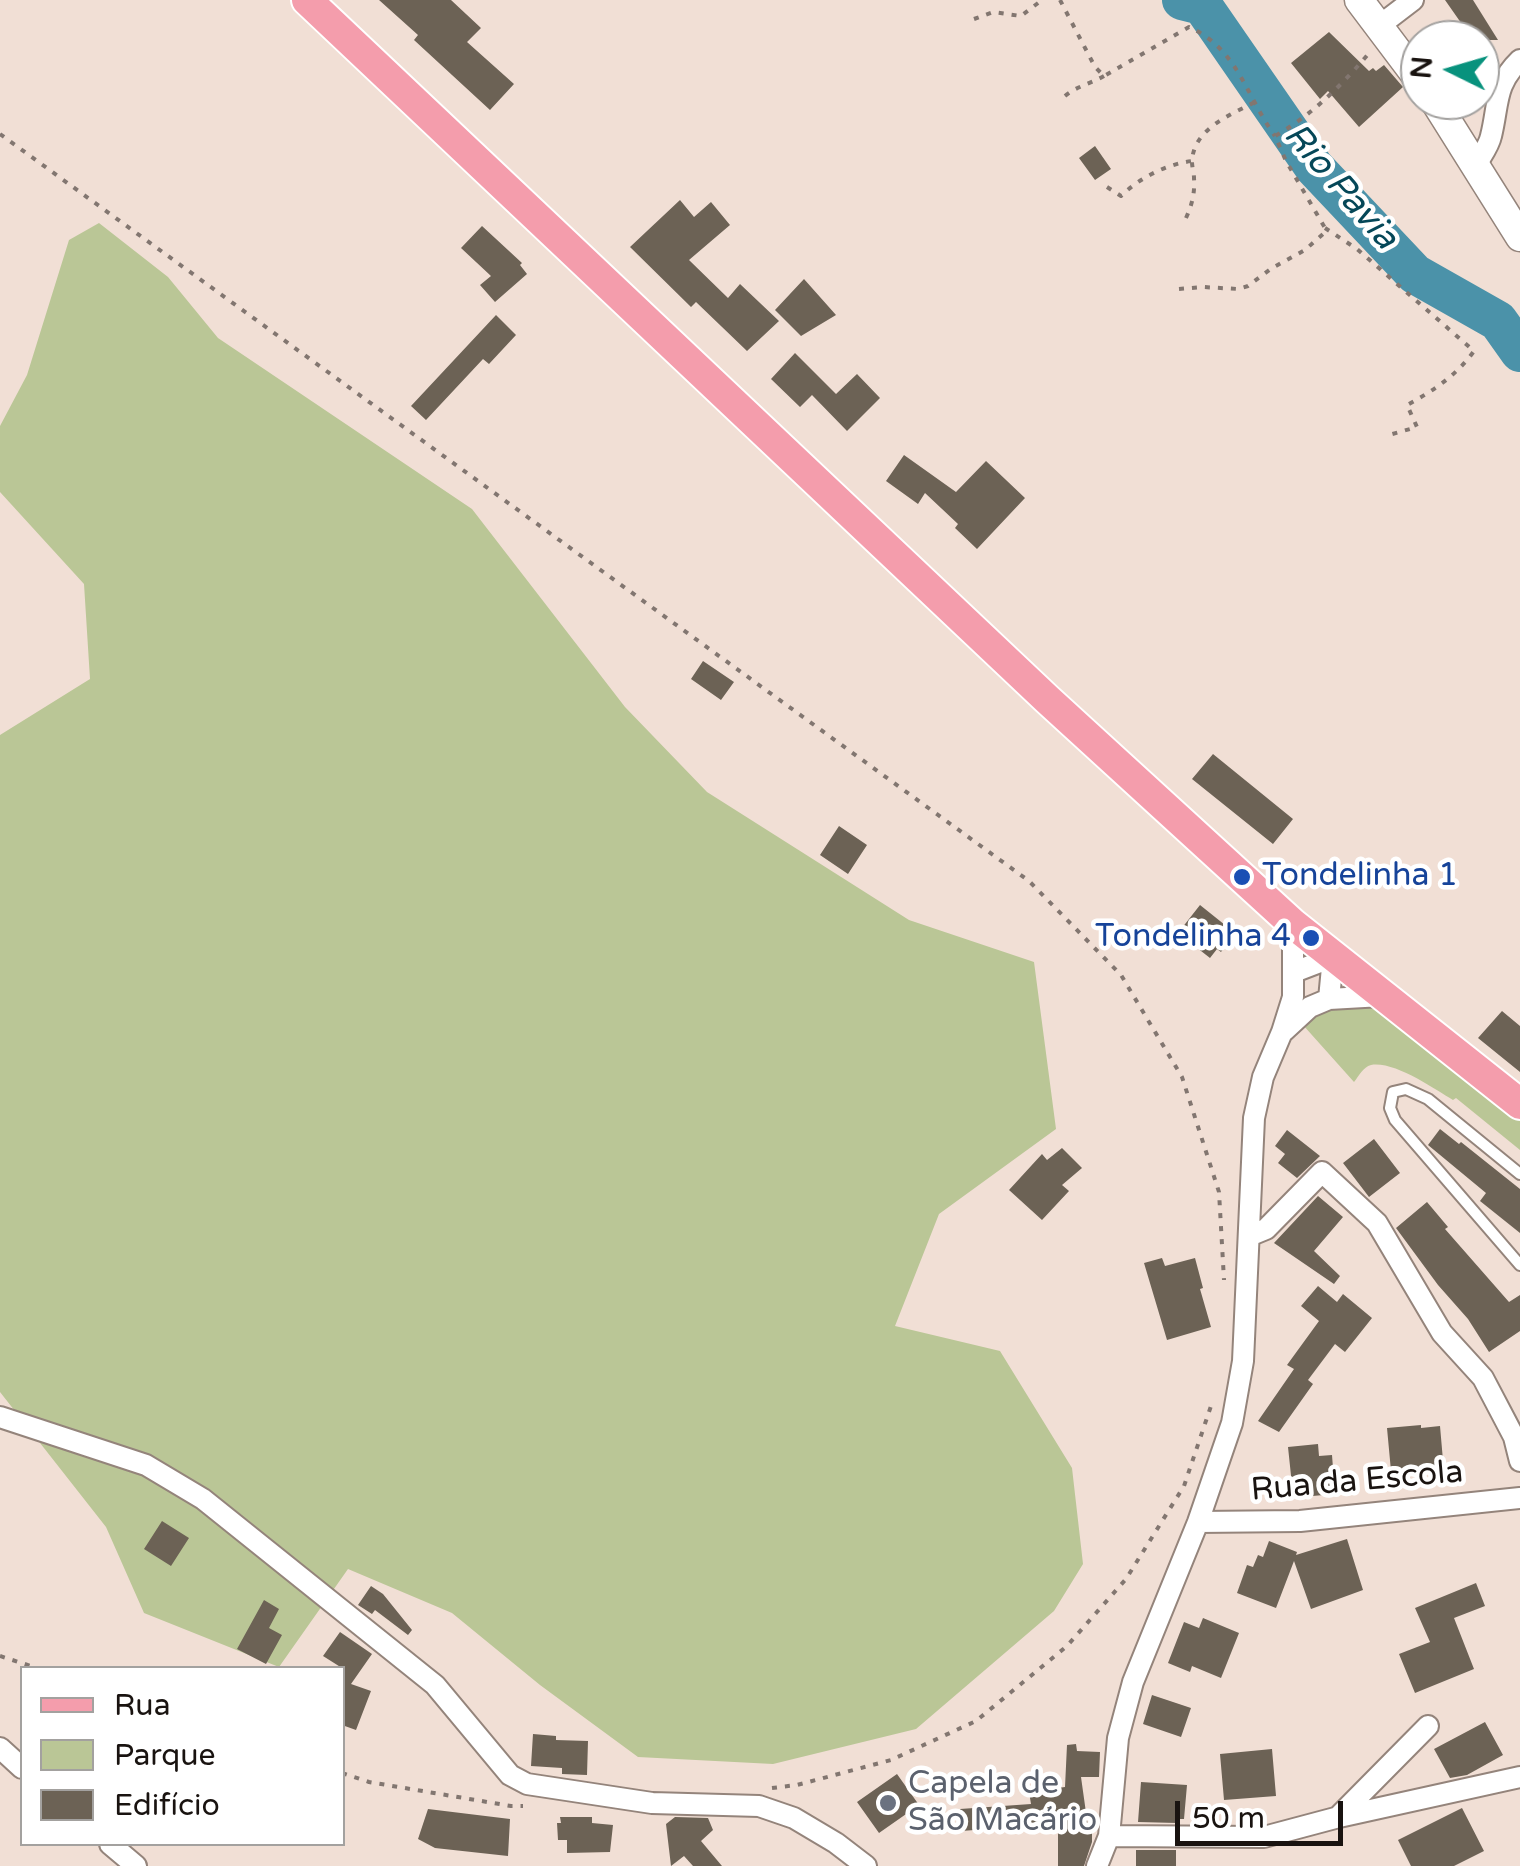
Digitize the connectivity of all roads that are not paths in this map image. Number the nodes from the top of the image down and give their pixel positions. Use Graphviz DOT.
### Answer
graph roads {
  1 [pos="307,0"];
  2 [pos="1359,0"];
  3 [pos="1414,0"];
  4 [pos="1380,28"];
  5 [pos="1400,54"];
  6 [pos="1520,60"];
  7 [pos="1447,120"];
  8 [pos="1476,165"];
  9 [pos="1520,237"];
  10 [pos="1294,924"];
  11 [pos="1333,957"];
  12 [pos="1294,972"];
  13 [pos="1382,996"];
  14 [pos="1329,1000"];
  15 [pos="1282,1032"];
  16 [pos="1520,1104"];
  17 [pos="1520,1174"];
  18 [pos="1249,1236"];
  19 [pos="1520,1265"];
  20 [pos="0,1417"];
  21 [pos="1520,1461"];
  22 [pos="1520,1498"];
  23 [pos="1198,1522"];
  24 [pos="1428,1726"];
  25 [pos="0,1748"];
  26 [pos="20,1766"];
  27 [pos="1520,1778"];
  28 [pos="1339,1816"];
  29 [pos="1109,1836"];
  30 [pos="112,1846"];
  31 [pos="136,1866"];
  32 [pos="866,1866"];
  33 [pos="1097,1866"];
  1 -- 10 [label="main road"];
  2 -- 4 [label="street"];
  3 -- 4 [label="street"];
  4 -- 5 [label="street"];
  6 -- 8 [label="street"];
  7 -- 8 [label="street"];
  8 -- 9 [label="street"];
  10 -- 11 [label="main road"];
  10 -- 12 [label="street"];
  11 -- 12 [label="street"];
  11 -- 13 [label="main road"];
  11 -- 14 [label="street"];
  12 -- 15 [label="street"];
  13 -- 14 [label="street"];
  13 -- 16 [label="main road"];
  14 -- 15 [label="street"];
  15 -- 18 [label="street"];
  17 -- 19 [label="lane"];
  18 -- 21 [label="street"];
  18 -- 23 [label="street"];
  20 -- 32 [label="street"];
  22 -- 23 [label="street, Rua da Escola"];
  23 -- 29 [label="street"];
  24 -- 28 [label="street"];
  25 -- 26 [label="street"];
  27 -- 28 [label="street"];
  28 -- 29 [label="street"];
  29 -- 33 [label="street"];
  30 -- 31 [label="street"];
}
